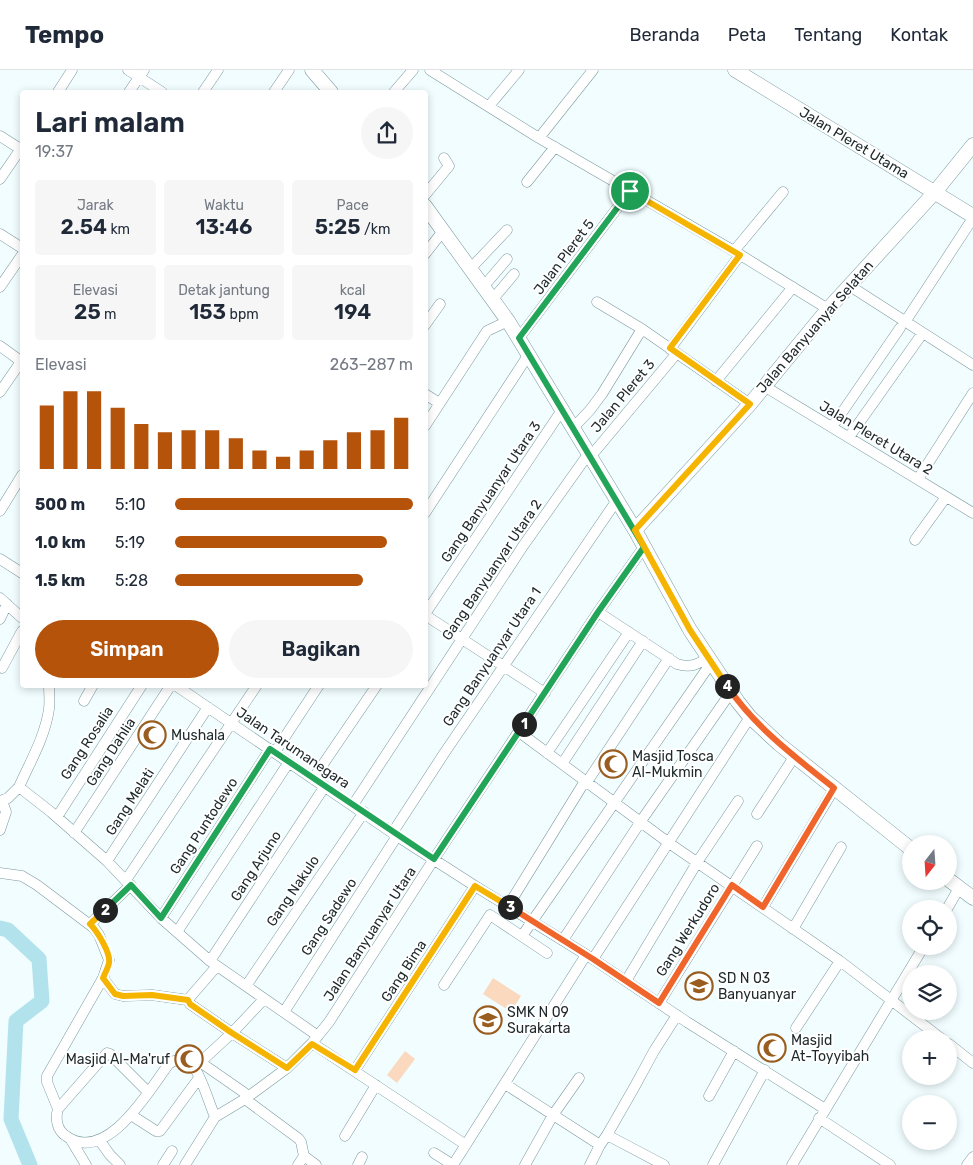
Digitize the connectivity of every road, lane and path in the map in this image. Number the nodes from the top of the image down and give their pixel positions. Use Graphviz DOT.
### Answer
graph roads {
  1 [pos="72,70"];
  2 [pos="128,70"];
  3 [pos="218,70"];
  4 [pos="289,70"];
  5 [pos="312,70"];
  6 [pos="413,70"];
  7 [pos="430,70"];
  8 [pos="519,70"];
  9 [pos="593,70"];
  10 [pos="735,70"];
  11 [pos="141,74"];
  12 [pos="59,90"];
  13 [pos="130,90"];
  14 [pos="160,90"];
  15 [pos="204,90"];
  16 [pos="275,90"];
  17 [pos="329,90"];
  18 [pos="396,90"];
  19 [pos="489,106"];
  20 [pos="0,136"];
  21 [pos="539,138"];
  22 [pos="973,145"];
  23 [pos="555,147"];
  24 [pos="20,148"];
  25 [pos="20,152"];
  26 [pos="444,158"];
  27 [pos="0,179"];
  28 [pos="527,182"];
  29 [pos="428,191"];
  30 [pos="630,191"];
  31 [pos="783,192"];
  32 [pos="935,192"];
  33 [pos="428,210"];
  34 [pos="973,217"];
  35 [pos="507,230"];
  36 [pos="443,231"];
  37 [pos="0,234"];
  38 [pos="20,247"];
  39 [pos="428,250"];
  40 [pos="737,253"];
  41 [pos="20,258"];
  42 [pos="507,259"];
  43 [pos="471,268"];
  44 [pos="514,274"];
  45 [pos="484,286"];
  46 [pos="850,286"];
  47 [pos="0,287"];
  48 [pos="793,287"];
  49 [pos="493,298"];
  50 [pos="597,302"];
  51 [pos="440,304"];
  52 [pos="828,309"];
  53 [pos="505,316"];
  54 [pos="428,321"];
  55 [pos="902,325"];
  56 [pos="642,328"];
  57 [pos="922,334"];
  58 [pos="519,338"];
  59 [pos="0,346"];
  60 [pos="673,351"];
  61 [pos="529,354"];
  62 [pos="20,360"];
  63 [pos="20,364"];
  64 [pos="973,365"];
  65 [pos="716,381"];
  66 [pos="764,386"];
  67 [pos="0,392"];
  68 [pos="973,393"];
  69 [pos="428,396"];
  70 [pos="440,403"];
  71 [pos="750,404"];
  72 [pos="562,410"];
  73 [pos="428,421"];
  74 [pos="832,427"];
  75 [pos="573,428"];
  76 [pos="849,436"];
  77 [pos="590,454"];
  78 [pos="918,479"];
  79 [pos="19,486"];
  80 [pos="946,497"];
  81 [pos="617,500"];
  82 [pos="428,507"];
  83 [pos="0,511"];
  84 [pos="973,513"];
  85 [pos="635,530"];
  86 [pos="915,540"];
  87 [pos="644,547"];
  88 [pos="0,559"];
  89 [pos="20,572"];
  90 [pos="4,601"];
  91 [pos="428,611"];
  92 [pos="598,612"];
  93 [pos="20,616"];
  94 [pos="428,617"];
  95 [pos="0,619"];
  96 [pos="629,632"];
  97 [pos="20,635"];
  98 [pos="462,639"];
  99 [pos="643,641"];
  100 [pos="669,658"];
  101 [pos="709,660"];
  102 [pos="502,666"];
  103 [pos="2,668"];
  104 [pos="49,688"];
  105 [pos="91,688"];
  106 [pos="140,688"];
  107 [pos="168,688"];
  108 [pos="180,688"];
  109 [pos="254,688"];
  110 [pos="317,688"];
  111 [pos="375,688"];
  112 [pos="545,692"];
  113 [pos="731,692"];
  114 [pos="84,701"];
  115 [pos="208,707"];
  116 [pos="750,717"];
  117 [pos="231,722"];
  118 [pos="518,732"];
  119 [pos="272,751"];
  120 [pos="548,753"];
  121 [pos="794,757"];
  122 [pos="290,762"];
  123 [pos="562,764"];
  124 [pos="314,779"];
  125 [pos="586,782"];
  126 [pos="325,786"];
  127 [pos="19,787"];
  128 [pos="834,788"];
  129 [pos="1,801"];
  130 [pos="738,801"];
  131 [pos="615,803"];
  132 [pos="352,804"];
  133 [pos="364,812"];
  134 [pos="757,814"];
  135 [pos="57,817"];
  136 [pos="641,821"];
  137 [pos="0,830"];
  138 [pos="74,833"];
  139 [pos="395,834"];
  140 [pos="902,842"];
  141 [pos="669,843"];
  142 [pos="757,846"];
  143 [pos="841,847"];
  144 [pos="434,859"];
  145 [pos="108,861"];
  146 [pos="698,861"];
  147 [pos="0,873"];
  148 [pos="129,883"];
  149 [pos="732,885"];
  150 [pos="475,886"];
  151 [pos="958,887"];
  152 [pos="973,898"];
  153 [pos="508,906"];
  154 [pos="763,907"];
  155 [pos="161,918"];
  156 [pos="532,921"];
  157 [pos="90,924"];
  158 [pos="793,929"];
  159 [pos="177,932"];
  160 [pos="522,936"];
  161 [pos="563,940"];
  162 [pos="547,953"];
  163 [pos="918,955"];
  164 [pos="590,957"];
  165 [pos="840,961"];
  166 [pos="214,964"];
  167 [pos="626,981"];
  168 [pos="100,983"];
  169 [pos="444,984"];
  170 [pos="246,986"];
  171 [pos="264,999"];
  172 [pos="891,999"];
  173 [pos="188,1000"];
  174 [pos="659,1003"];
  175 [pos="284,1012"];
  176 [pos="677,1015"];
  177 [pos="796,1028"];
  178 [pos="931,1030"];
  179 [pos="232,1033"];
  180 [pos="315,1040"];
  181 [pos="957,1050"];
  182 [pos="734,1051"];
  183 [pos="973,1063"];
  184 [pos="197,1065"];
  185 [pos="287,1068"];
  186 [pos="355,1070"];
  187 [pos="765,1070"];
  188 [pos="199,1078"];
  189 [pos="579,1078"];
  190 [pos="376,1084"];
  191 [pos="505,1084"];
  192 [pos="148,1092"];
  193 [pos="710,1096"];
  194 [pos="247,1097"];
  195 [pos="58,1109"];
  196 [pos="822,1114"];
  197 [pos="131,1115"];
  198 [pos="553,1115"];
  199 [pos="215,1117"];
  200 [pos="607,1135"];
  201 [pos="345,1136"];
  202 [pos="71,1140"];
  203 [pos="100,1141"];
  204 [pos="466,1145"];
  205 [pos="600,1145"];
  206 [pos="172,1151"];
  207 [pos="434,1153"];
  208 [pos="304,1156"];
  209 [pos="973,1157"];
  210 [pos="887,1164"];
  211 [pos="86,1165"];
  212 [pos="120,1165"];
  213 [pos="163,1165"];
  214 [pos="185,1165"];
  215 [pos="298,1165"];
  216 [pos="316,1165"];
  217 [pos="453,1165"];
  218 [pos="525,1165"];
  219 [pos="590,1165"];
  220 [pos="664,1165"];
  221 [pos="713,1165"];
  222 [pos="792,1165"];
  223 [pos="968,1165"];
  1 -- 12 [label="street"];
  2 -- 11 [label="street"];
  3 -- 15 [label="street"];
  4 -- 16 [label="street"];
  5 -- 17 [label="main road"];
  6 -- 18 [label="street"];
  7 -- 19 [label="street"];
  8 -- 19 [label="street"];
  9 -- 21 [label="street"];
  10 -- 32 [label="main road, Jalan Pleret Utama"];
  11 -- 13 [label="street"];
  11 -- 14 [label="street"];
  19 -- 21 [label="street"];
  20 -- 24 [label="street"];
  21 -- 23 [label="street"];
  22 -- 32 [label="main road, Jalan Banyuanyar Selatan"];
  23 -- 28 [label="street"];
  23 -- 30 [label="street"];
  25 -- 27 [label="street"];
  26 -- 29 [label="street"];
  30 -- 40 [label="street"];
  30 -- 58 [label="street, Jalan Pleret 5"];
  31 -- 40 [label="street, Jalan Pleret 3"];
  32 -- 34 [label="main road, Jalan Pleret Utama"];
  32 -- 46 [label="main road, Jalan Banyuanyar Selatan"];
  33 -- 36 [label="main road"];
  34 -- 55 [label="street"];
  35 -- 43 [label="street"];
  36 -- 39 [label="street"];
  36 -- 43 [label="main road"];
  37 -- 38 [label="street"];
  40 -- 48 [label="street"];
  40 -- 60 [label="street, Jalan Pleret 3"];
  41 -- 47 [label="street"];
  42 -- 45 [label="street"];
  43 -- 45 [label="main road"];
  44 -- 49 [label="street"];
  45 -- 49 [label="main road"];
  46 -- 52 [label="main road, Jalan Banyuanyar Selatan"];
  46 -- 55 [label="street"];
  48 -- 52 [label="street"];
  48 -- 65 [label="street"];
  49 -- 53 [label="main road"];
  50 -- 56 [label="street"];
  51 -- 54 [label="street"];
  52 -- 66 [label="main road, Jalan Banyuanyar Selatan"];
  53 -- 58 [label="main road"];
  53 -- 70 [label="street"];
  55 -- 57 [label="street"];
  55 -- 74 [label="street"];
  56 -- 60 [label="street"];
  56 -- 75 [label="street"];
  57 -- 64 [label="street"];
  57 -- 76 [label="street"];
  58 -- 61 [label="main road"];
  59 -- 62 [label="street"];
  60 -- 65 [label="street"];
  60 -- 77 [label="street, Jalan Pleret 3"];
  61 -- 72 [label="main road"];
  61 -- 82 [label="street"];
  63 -- 67 [label="street"];
  65 -- 71 [label="street"];
  66 -- 71 [label="main road, Jalan Banyuanyar Selatan"];
  66 -- 74 [label="street, Jalan Pleret Utara 2"];
  68 -- 78 [label="street"];
  69 -- 70 [label="street"];
  70 -- 73 [label="street"];
  71 -- 85 [label="main road, Jalan Banyuanyar Selatan"];
  72 -- 75 [label="main road"];
  72 -- 91 [label="street, Gang Banyuanyar Utara 3"];
  74 -- 76 [label="street, Jalan Pleret Utara 2"];
  75 -- 77 [label="main road"];
  76 -- 78 [label="street, Jalan Pleret Utara 2"];
  77 -- 81 [label="main road"];
  77 -- 98 [label="street, Gang Banyuanyar Utara 2"];
  78 -- 80 [label="street, Jalan Pleret Utara 2"];
  79 -- 83 [label="street"];
  80 -- 84 [label="street, Jalan Pleret Utara 2"];
  80 -- 86 [label="street"];
  81 -- 85 [label="main road"];
  81 -- 102 [label="street, Gang Banyuanyar Utara 1"];
  85 -- 87 [label="main road"];
  87 -- 92 [label="street, Jalan Banyuanyar Utara"];
  87 -- 101 [label="main road"];
  88 -- 89 [label="street"];
  90 -- 93 [label="street"];
  90 -- 95 [label="street"];
  92 -- 96 [label="street"];
  92 -- 112 [label="street, Jalan Banyuanyar Utara"];
  94 -- 98 [label="street"];
  96 -- 99 [label="street"];
  96 -- 120 [label="street"];
  97 -- 103 [label="street"];
  98 -- 102 [label="street"];
  98 -- 132 [label="street, Gang Banyuanyar Utara 2"];
  99 -- 100 [label="street"];
  99 -- 123 [label="street"];
  100 -- 101 [label="street"];
  100 -- 125 [label="street"];
  101 -- 113 [label="main road"];
  101 -- 131 [label="street"];
  102 -- 112 [label="street"];
  102 -- 139 [label="street, Gang Banyuanyar Utara 1"];
  104 -- 127 [label="street"];
  105 -- 114 [label="street"];
  106 -- 135 [label="street, Gang Rosalia"];
  107 -- 138 [label="street, Gang Dahlia"];
  108 -- 115 [label="street, Jalan Tarumanegara"];
  109 -- 117 [label="street"];
  110 -- 119 [label="street, Gang Puntodewo"];
  111 -- 124 [label="street"];
  112 -- 118 [label="street, Jalan Banyuanyar Utara"];
  113 -- 116 [label="main road"];
  113 -- 136 [label="street"];
  115 -- 117 [label="street, Jalan Tarumanegara"];
  115 -- 145 [label="street, Gang Melati"];
  116 -- 121 [label="main road"];
  116 -- 141 [label="street"];
  117 -- 119 [label="street, Jalan Tarumanegara"];
  117 -- 148 [label="street"];
  118 -- 120 [label="street"];
  118 -- 144 [label="street, Jalan Banyuanyar Utara"];
  119 -- 122 [label="street, Jalan Tarumanegara"];
  119 -- 155 [label="street, Gang Puntodewo"];
  120 -- 123 [label="street"];
  121 -- 128 [label="main road"];
  121 -- 134 [label="street"];
  122 -- 124 [label="street, Jalan Tarumanegara"];
  122 -- 159 [label="street"];
  123 -- 125 [label="street"];
  124 -- 126 [label="street, Jalan Tarumanegara"];
  125 -- 131 [label="street"];
  125 -- 153 [label="street"];
  126 -- 132 [label="street, Jalan Tarumanegara"];
  126 -- 166 [label="street, Gang Arjuno"];
  127 -- 129 [label="street"];
  127 -- 135 [label="street"];
  128 -- 140 [label="main road"];
  128 -- 154 [label="street"];
  129 -- 137 [label="street"];
  130 -- 146 [label="street"];
  131 -- 136 [label="street"];
  131 -- 156 [label="street"];
  132 -- 133 [label="street, Jalan Tarumanegara"];
  133 -- 139 [label="street, Jalan Tarumanegara"];
  133 -- 170 [label="street, Gang Nakulo"];
  135 -- 138 [label="street"];
  136 -- 141 [label="street"];
  136 -- 161 [label="street"];
  138 -- 145 [label="street"];
  139 -- 144 [label="street, Jalan Tarumanegara"];
  139 -- 175 [label="street, Gang Sadewo"];
  141 -- 146 [label="street"];
  141 -- 164 [label="street"];
  142 -- 149 [label="street, Gang Werkudoro"];
  143 -- 158 [label="street"];
  144 -- 150 [label="street, Jalan Tarumanegara"];
  144 -- 180 [label="street, Jalan Banyuanyar Utara"];
  145 -- 148 [label="street"];
  146 -- 149 [label="street"];
  146 -- 167 [label="street"];
  147 -- 157 [label="street"];
  148 -- 155 [label="street"];
  148 -- 157 [label="street"];
  149 -- 154 [label="street"];
  149 -- 174 [label="street, Gang Werkudoro"];
  150 -- 153 [label="street, Jalan Tarumanegara"];
  150 -- 186 [label="street, Gang Bima"];
  151 -- 152 [label="main road"];
  153 -- 156 [label="street, Jalan Tarumanegara"];
  154 -- 158 [label="street"];
  155 -- 159 [label="street"];
  156 -- 160 [label="street"];
  156 -- 161 [label="street, Jalan Tarumanegara"];
  157 -- 168 [label="street"];
  158 -- 165 [label="street"];
  159 -- 166 [label="street"];
  160 -- 162 [label="street"];
  160 -- 169 [label="street"];
  161 -- 164 [label="street, Jalan Tarumanegara"];
  163 -- 172 [label="street"];
  164 -- 167 [label="street, Jalan Tarumanegara"];
  164 -- 191 [label="street"];
  165 -- 172 [label="street"];
  165 -- 177 [label="street"];
  166 -- 170 [label="street"];
  166 -- 173 [label="street, Gang Arjuno"];
  167 -- 174 [label="street, Jalan Tarumanegara"];
  168 -- 173 [label="street"];
  168 -- 195 [label="street"];
  170 -- 171 [label="street"];
  171 -- 175 [label="street"];
  171 -- 179 [label="street"];
  172 -- 178 [label="street"];
  172 -- 196 [label="street"];
  173 -- 179 [label="street"];
  174 -- 176 [label="street, Jalan Tarumanegara"];
  175 -- 180 [label="street"];
  176 -- 182 [label="street, Jalan Tarumanegara"];
  176 -- 200 [label="street"];
  179 -- 184 [label="street"];
  179 -- 185 [label="street"];
  180 -- 185 [label="street, Jalan Banyuanyar Utara"];
  180 -- 186 [label="street"];
  181 -- 183 [label="street"];
  182 -- 187 [label="street, Jalan Tarumanegara"];
  182 -- 193 [label="street"];
  184 -- 188 [label="street"];
  184 -- 192 [label="street"];
  184 -- 194 [label="street"];
  185 -- 194 [label="street, Jalan Banyuanyar Utara"];
  186 -- 190 [label="street"];
  187 -- 196 [label="street, Jalan Tarumanegara"];
  187 -- 221 [label="street"];
  188 -- 197 [label="street"];
  188 -- 199 [label="street"];
  189 -- 198 [label="street"];
  190 -- 201 [label="street"];
  190 -- 204 [label="street"];
  191 -- 198 [label="street"];
  191 -- 204 [label="street"];
  192 -- 195 [label="street"];
  192 -- 197 [label="street"];
  194 -- 199 [label="street, Jalan Banyuanyar Utara"];
  194 -- 208 [label="street"];
  195 -- 202 [label="street"];
  196 -- 210 [label="street, Jalan Tarumanegara"];
  196 -- 222 [label="street"];
  197 -- 203 [label="street"];
  198 -- 205 [label="street"];
  198 -- 218 [label="street"];
  199 -- 214 [label="street"];
  200 -- 205 [label="street"];
  200 -- 220 [label="street"];
  202 -- 203 [label="street"];
  202 -- 211 [label="street"];
  203 -- 212 [label="street"];
  204 -- 217 [label="street"];
  205 -- 219 [label="street"];
  206 -- 213 [label="street"];
  207 -- 217 [label="street"];
  208 -- 215 [label="street"];
  208 -- 216 [label="street"];
  209 -- 223 [label="street"];
}
